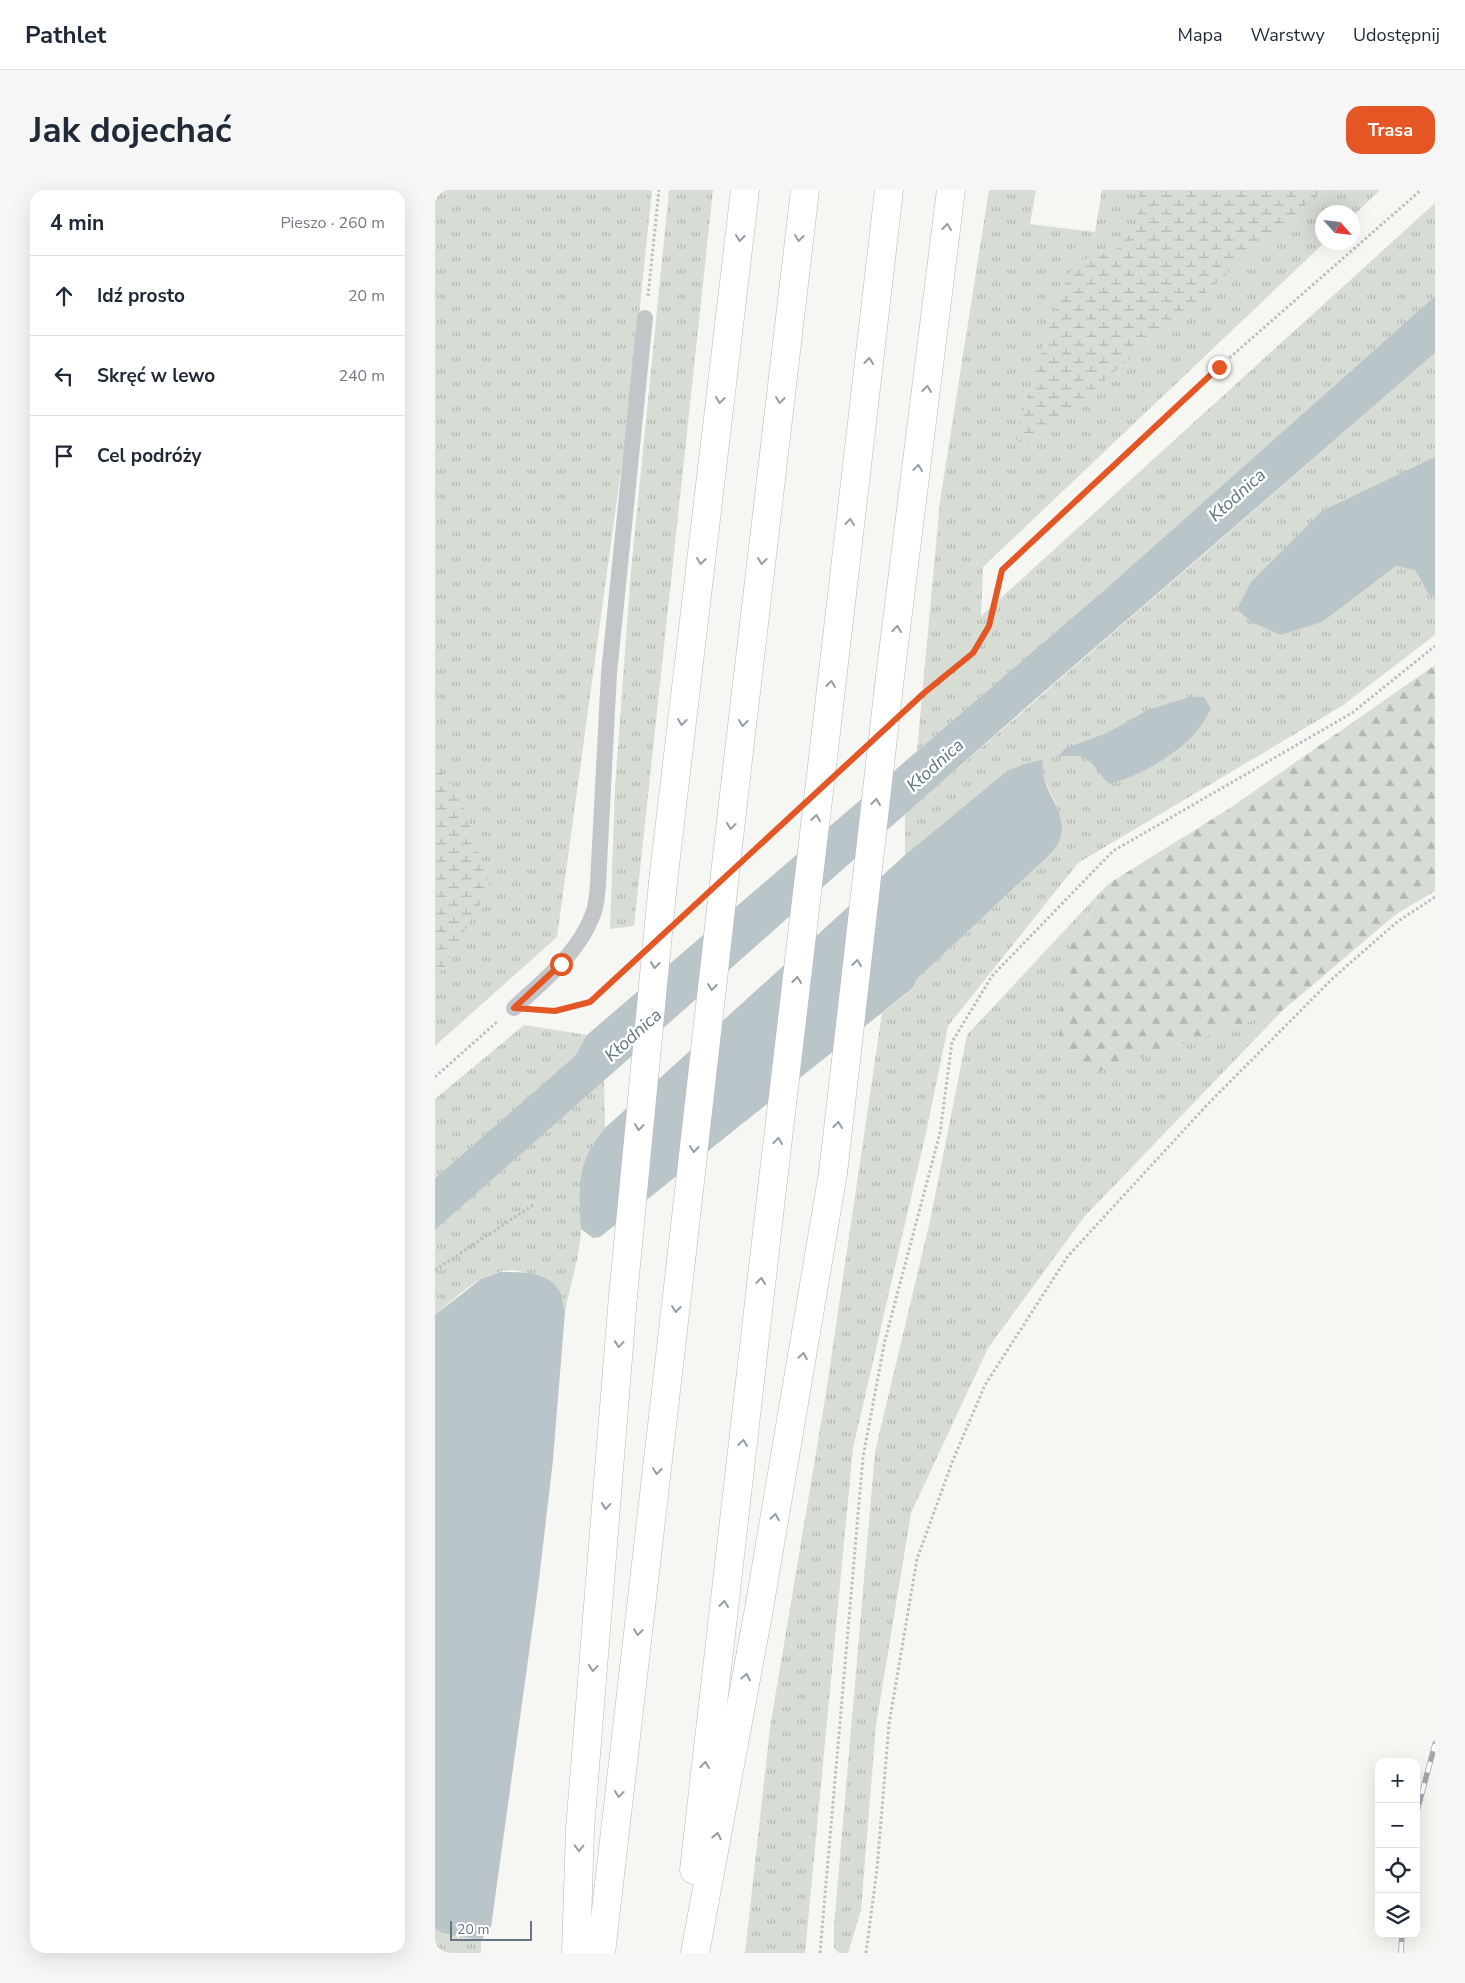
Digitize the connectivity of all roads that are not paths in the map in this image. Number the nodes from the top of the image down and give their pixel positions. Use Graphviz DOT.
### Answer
graph roads {
  1 [pos="745,190"];
  2 [pos="805,190"];
  3 [pos="889,190"];
  4 [pos="951,190"];
  5 [pos="645,318"];
  6 [pos="514,1008"];
  7 [pos="576,1953"];
  8 [pos="601,1953"];
  9 [pos="684,1953"];
  10 [pos="695,1953"];
  1 -- 7 [label="highway, one-way, bridge"];
  2 -- 8 [label="highway, one-way, bridge"];
  9 -- 3 [label="highway, one-way, bridge"];
  10 -- 4 [label="highway, one-way, bridge"];
  5 -- 6 [label="lane"];
}
